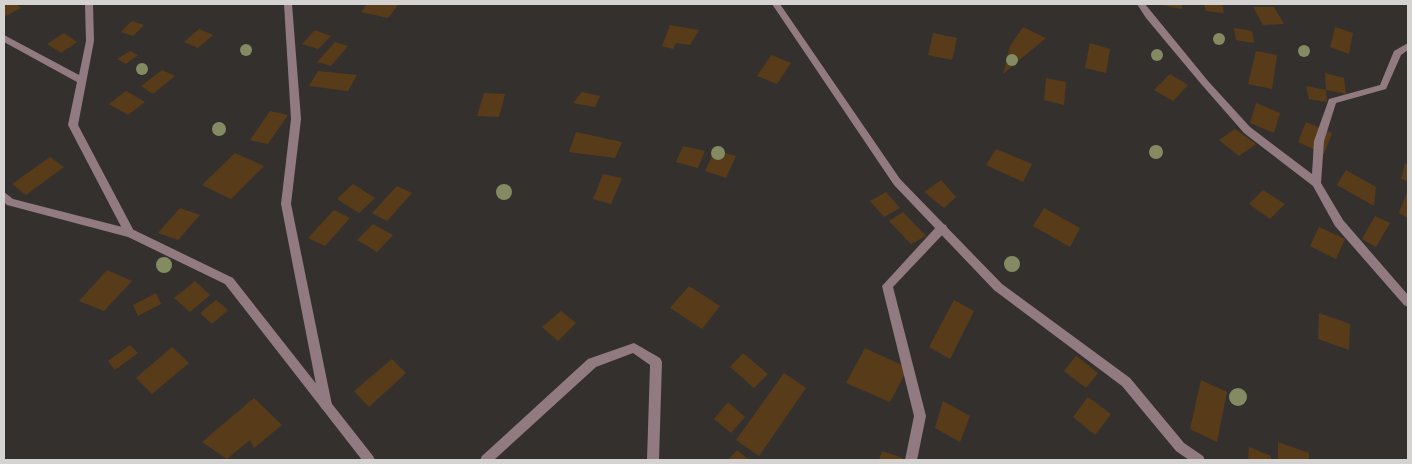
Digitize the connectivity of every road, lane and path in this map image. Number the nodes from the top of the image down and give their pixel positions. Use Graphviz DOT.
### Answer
graph roads {
  1 [pos="89,4"];
  2 [pos="288,4"];
  3 [pos="776,4"];
  4 [pos="1141,4"];
  5 [pos="4,38"];
  6 [pos="1408,46"];
  7 [pos="82,81"];
  8 [pos="1316,183"];
  9 [pos="4,196"];
  10 [pos="942,228"];
  11 [pos="130,232"];
  12 [pos="1408,302"];
  13 [pos="326,405"];
  14 [pos="369,460"];
  15 [pos="486,460"];
  16 [pos="653,460"];
  17 [pos="911,460"];
  18 [pos="1199,460"];
  1 -- 7 [label="street"];
  2 -- 13 [label="street"];
  3 -- 10 [label="street"];
  4 -- 8 [label="street"];
  5 -- 7 [label="street"];
  6 -- 8 [label="street"];
  7 -- 11 [label="street"];
  8 -- 12 [label="street"];
  9 -- 11 [label="street"];
  10 -- 17 [label="street"];
  10 -- 18 [label="street"];
  11 -- 13 [label="street"];
  13 -- 14 [label="street"];
  15 -- 16 [label="street"];
}
